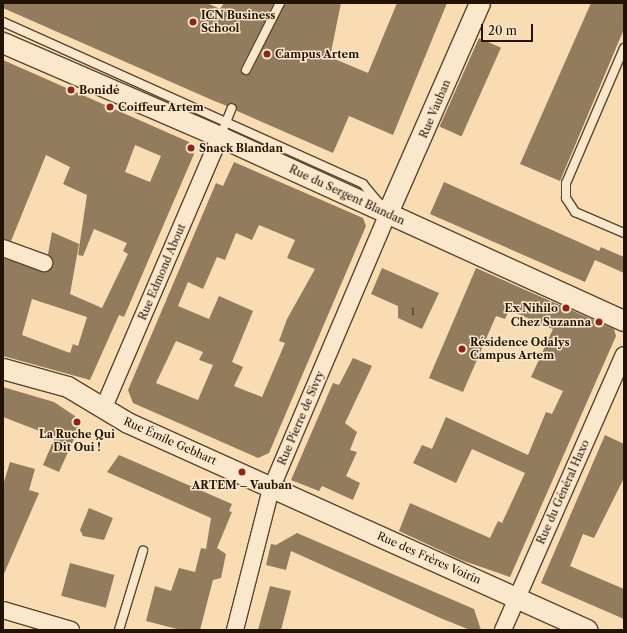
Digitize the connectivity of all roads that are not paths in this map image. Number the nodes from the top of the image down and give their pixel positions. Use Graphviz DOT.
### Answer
graph roads {
  1 [pos="280,3"];
  2 [pos="480,3"];
  3 [pos="3,22"];
  4 [pos="3,43"];
  5 [pos="624,48"];
  6 [pos="246,70"];
  7 [pos="232,108"];
  8 [pos="223,129"];
  9 [pos="388,213"];
  10 [pos="624,233"];
  11 [pos="3,248"];
  12 [pos="44,264"];
  13 [pos="624,321"];
  14 [pos="624,355"];
  15 [pos="3,369"];
  16 [pos="104,407"];
  17 [pos="271,489"];
  18 [pos="143,551"];
  19 [pos="517,597"];
  20 [pos="9,612"];
  21 [pos="71,630"];
  22 [pos="119,630"];
  23 [pos="235,630"];
  24 [pos="503,630"];
  25 [pos="587,630"];
  1 -- 6 [label="lane"];
  2 -- 9 [label="street, Rue Vauban"];
  3 -- 8 [label="lane"];
  4 -- 8 [label="street, Rue du Sergent Blandan"];
  5 -- 10 [label="lane"];
  7 -- 8 [label="lane"];
  8 -- 9 [label="street, Rue du Sergent Blandan"];
  8 -- 16 [label="street, Rue Edmond About"];
  9 -- 13 [label="street, Rue du Sergent Blandan"];
  9 -- 17 [label="street, Rue Pierre de Sivry"];
  11 -- 12 [label="street"];
  14 -- 19 [label="street, Rue du Général Haxo"];
  15 -- 16 [label="street, Rue Émile Gebhart"];
  16 -- 17 [label="street, Rue Émile Gebhart"];
  17 -- 19 [label="street, Rue des Frères Voirin"];
  17 -- 23 [label="street, Rue Pierre de Sivry"];
  18 -- 22 [label="lane"];
  19 -- 24 [label="street, Rue du Général Haxo"];
  19 -- 25 [label="street, Rue des Frères Voirin"];
  20 -- 21 [label="street"];
}
